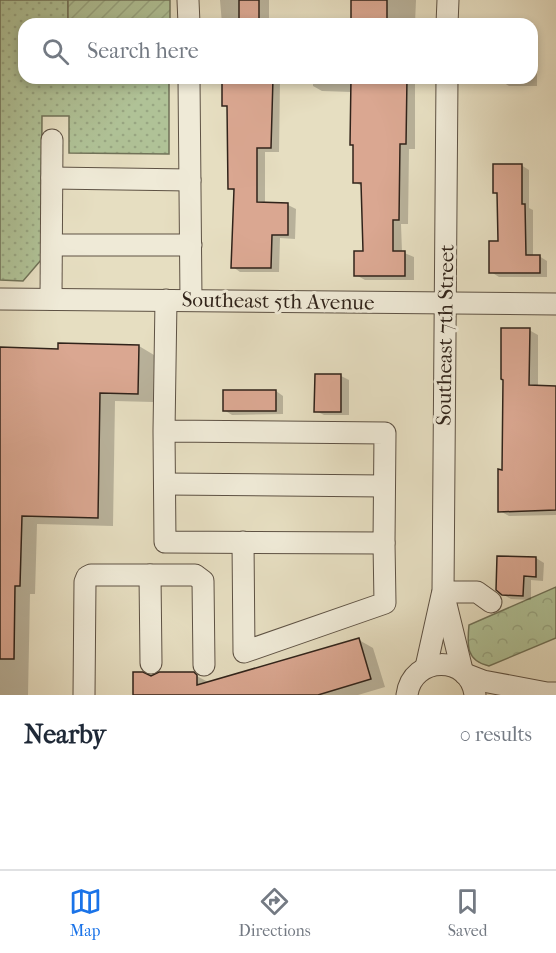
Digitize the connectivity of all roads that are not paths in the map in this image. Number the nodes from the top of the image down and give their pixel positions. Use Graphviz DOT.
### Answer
graph roads {
  1 [pos="188,0"];
  2 [pos="448,0"];
  3 [pos="189,18"];
  4 [pos="447,18"];
  5 [pos="189,84"];
  6 [pos="447,84"];
  7 [pos="52,140"];
  8 [pos="52,178"];
  9 [pos="190,180"];
  10 [pos="52,245"];
  11 [pos="191,245"];
  12 [pos="0,299"];
  13 [pos="51,299"];
  14 [pos="166,300"];
  15 [pos="191,300"];
  16 [pos="445,303"];
  17 [pos="556,304"];
  18 [pos="164,432"];
  19 [pos="165,484"];
  20 [pos="384,486"];
  21 [pos="243,542"];
  22 [pos="384,543"];
  23 [pos="150,575"];
  24 [pos="443,592"];
  25 [pos="491,602"];
  26 [pos="151,663"];
  27 [pos="204,665"];
  28 [pos="464,672"];
  29 [pos="415,681"];
  30 [pos="547,694"];
  31 [pos="84,695"];
  32 [pos="394,695"];
  33 [pos="475,695"];
  1 -- 3 [label="street"];
  2 -- 4 [label="street"];
  5 -- 9 [label="street"];
  6 -- 16 [label="street, Southeast 7th Street"];
  7 -- 8 [label="street"];
  8 -- 9 [label="street"];
  8 -- 10 [label="street"];
  9 -- 11 [label="street"];
  10 -- 11 [label="street"];
  10 -- 13 [label="street"];
  11 -- 15 [label="street"];
  12 -- 13 [label="street, Southeast 5th Avenue"];
  13 -- 14 [label="street, Southeast 5th Avenue"];
  14 -- 15 [label="street, Southeast 5th Avenue"];
  14 -- 18 [label="street"];
  15 -- 16 [label="street, Southeast 5th Avenue"];
  16 -- 17 [label="street, Southeast 5th Avenue"];
  16 -- 24 [label="street, Southeast 7th Street"];
  18 -- 19 [label="street"];
  18 -- 20 [label="street"];
  19 -- 20 [label="street"];
  19 -- 21 [label="street"];
  20 -- 22 [label="street"];
  21 -- 22 [label="street"];
  21 -- 22 [label="street"];
  23 -- 26 [label="street"];
  23 -- 27 [label="street"];
  23 -- 31 [label="street"];
  24 -- 25 [label="street"];
  24 -- 28 [label="street, Southeast 7th Street"];
  24 -- 29 [label="street, Southeast 7th Street"];
  28 -- 29 [label="street"];
  28 -- 30 [label="street"];
  28 -- 33 [label="street, Southeast 7th Street"];
  29 -- 32 [label="street"];
}
